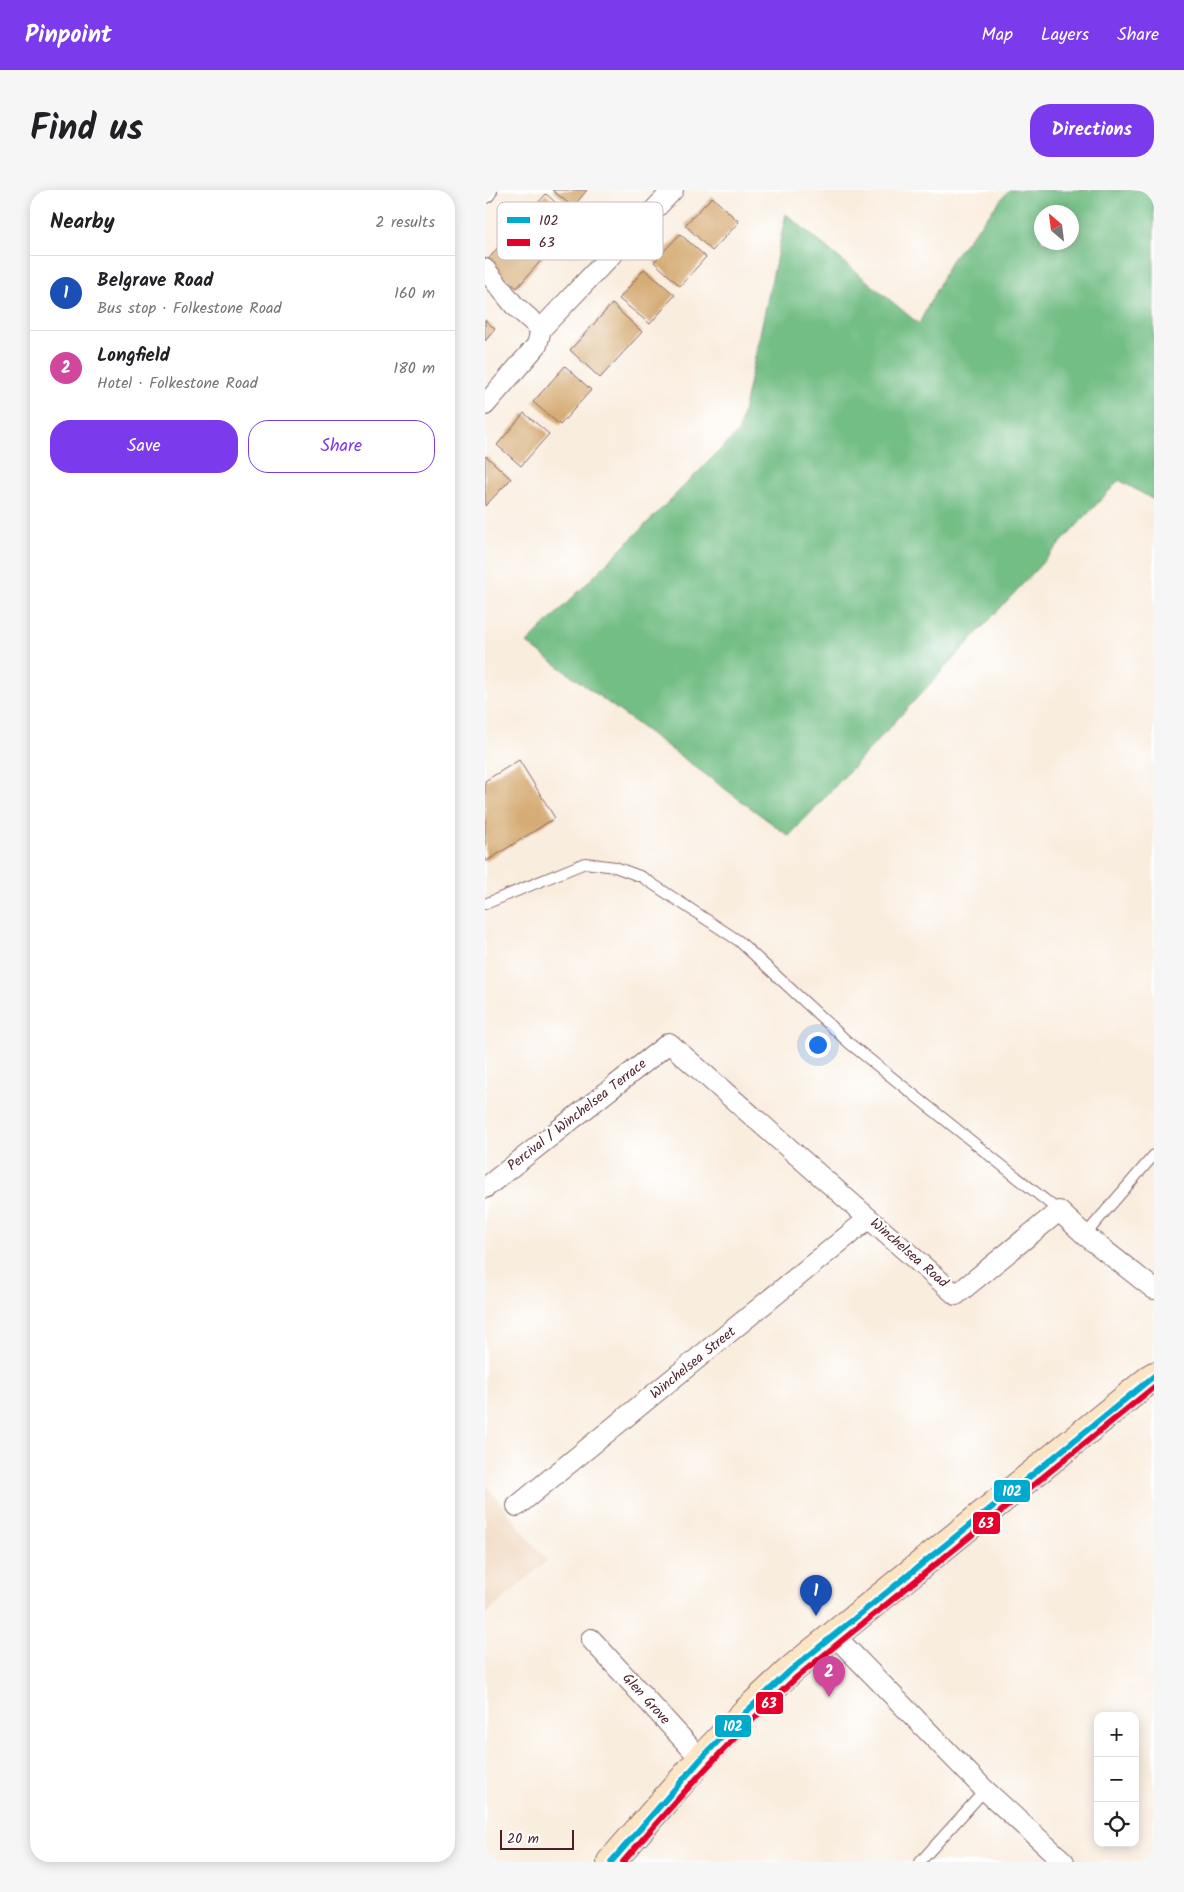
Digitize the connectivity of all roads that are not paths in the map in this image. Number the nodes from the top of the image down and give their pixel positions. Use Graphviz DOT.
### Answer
graph roads {
  1 [pos="673,190"];
  2 [pos="662,202"];
  3 [pos="607,260"];
  4 [pos="485,269"];
  5 [pos="541,329"];
  6 [pos="485,406"];
  7 [pos="485,904"];
  8 [pos="669,1043"];
  9 [pos="1154,1155"];
  10 [pos="485,1188"];
  11 [pos="1059,1211"];
  12 [pos="869,1219"];
  13 [pos="1085,1235"];
  14 [pos="1154,1290"];
  15 [pos="1154,1376"];
  16 [pos="517,1506"];
  17 [pos="834,1635"];
  18 [pos="591,1639"];
  19 [pos="701,1759"];
  20 [pos="985,1790"];
  21 [pos="611,1862"];
  22 [pos="921,1862"];
  23 [pos="1064,1862"];
  1 -- 2 [label="street"];
  3 -- 5 [label="street"];
  4 -- 5 [label="street"];
  5 -- 6 [label="street"];
  7 -- 11 [label="lane"];
  8 -- 10 [label="street, Percival / Winchelsea Terrace"];
  8 -- 12 [label="street, Winchelsea Road"];
  9 -- 13 [label="lane"];
  11 -- 12 [label="street, Winchelsea Road"];
  11 -- 13 [label="street"];
  12 -- 16 [label="street, Winchelsea Street"];
  13 -- 14 [label="street"];
  15 -- 17 [label="main road"];
  17 -- 19 [label="main road"];
  17 -- 20 [label="street"];
  18 -- 19 [label="street, Glen Grove"];
  19 -- 21 [label="main road"];
  20 -- 22 [label="lane"];
  20 -- 23 [label="street"];
}
